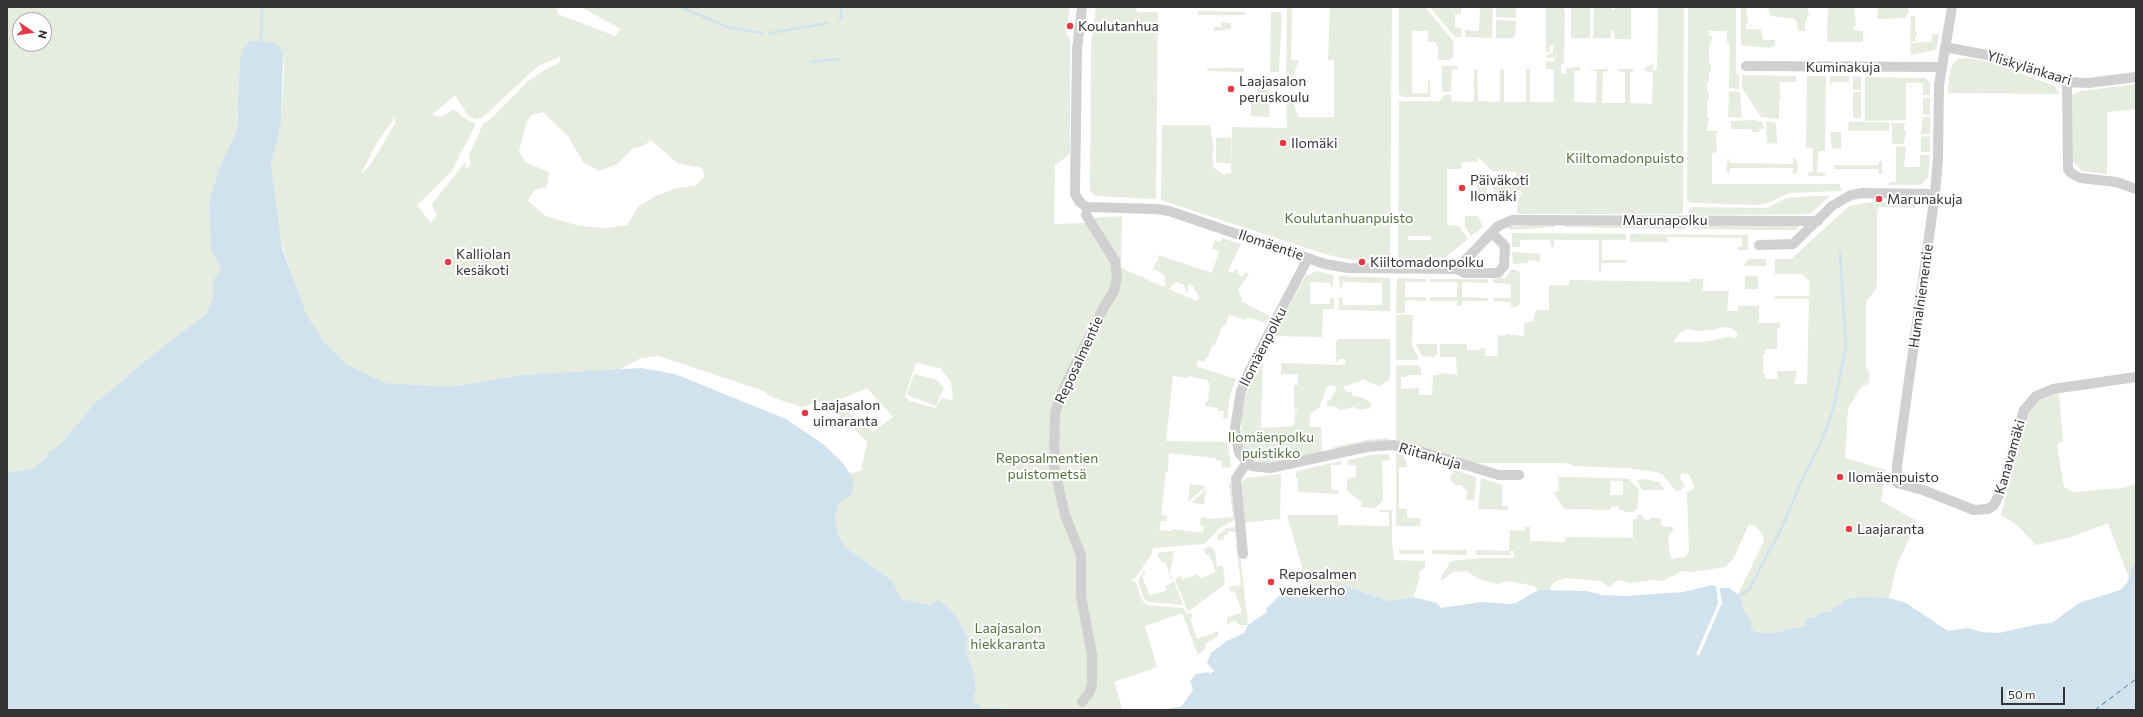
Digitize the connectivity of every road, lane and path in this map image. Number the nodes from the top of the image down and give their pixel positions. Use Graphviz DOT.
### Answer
graph roads {
  1 [pos="1082,7"];
  2 [pos="1952,7"];
  3 [pos="1945,47"];
  4 [pos="1746,66"];
  5 [pos="1941,67"];
  6 [pos="2136,77"];
  7 [pos="2067,82"];
  8 [pos="2136,189"];
  9 [pos="1935,194"];
  10 [pos="1086,211"];
  11 [pos="1818,221"];
  12 [pos="1492,233"];
  13 [pos="1759,245"];
  14 [pos="1308,258"];
  15 [pos="1457,269"];
  16 [pos="2136,377"];
  17 [pos="1246,462"];
  18 [pos="1520,475"];
  19 [pos="1994,505"];
  20 [pos="1243,554"];
  21 [pos="1082,702"];
  1 -- 10 [label="street, Reposalmentie"];
  2 -- 3 [label="street, Humalniementie"];
  3 -- 5 [label="street, Humalniementie"];
  3 -- 7 [label="street, Yliskylänkaari"];
  4 -- 5 [label="street, Kuminakuja"];
  5 -- 9 [label="street, Humalniementie"];
  6 -- 7 [label="street, Yliskylänkaari"];
  7 -- 8 [label="street"];
  9 -- 11 [label="street"];
  9 -- 19 [label="street, Humalniementie"];
  10 -- 14 [label="street, Ilomäentie"];
  10 -- 21 [label="street, Reposalmentie"];
  11 -- 12 [label="street, Marunapolku"];
  11 -- 13 [label="street"];
  12 -- 15 [label="street"];
  12 -- 15 [label="street, Ilomäentie"];
  14 -- 15 [label="street, Ilomäentie"];
  14 -- 17 [label="street, Ilomäenpolku"];
  16 -- 19 [label="street, Kanavamäki"];
  17 -- 18 [label="street, Riitankuja"];
  17 -- 20 [label="street"];
}
